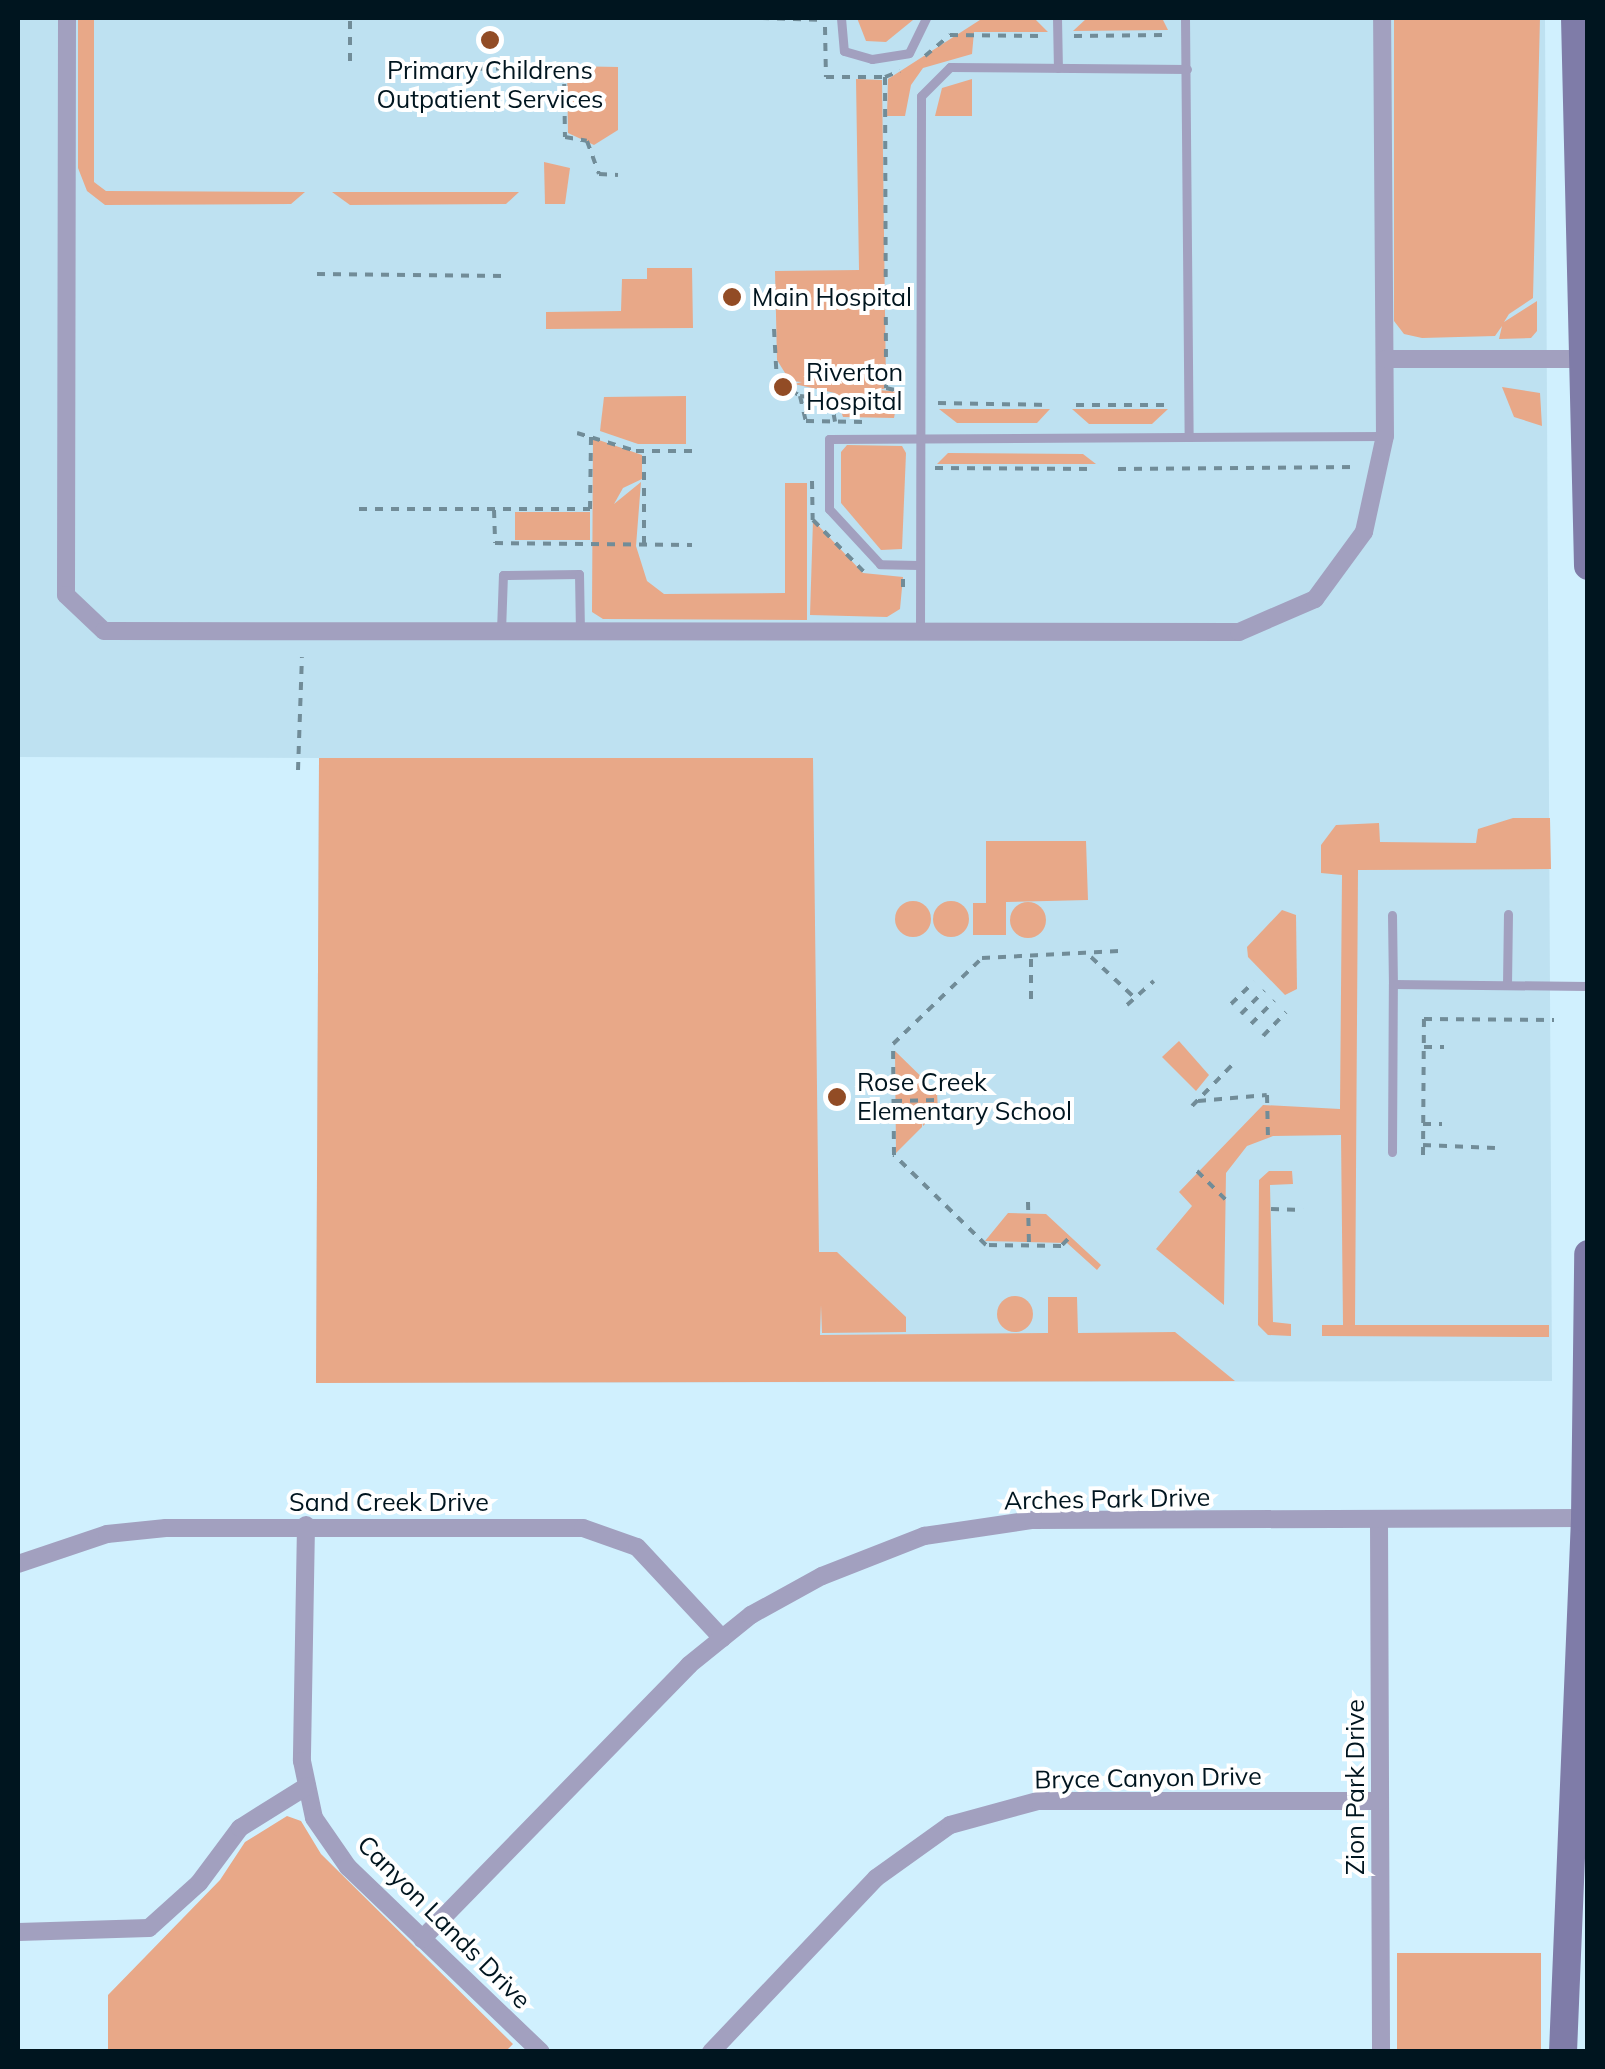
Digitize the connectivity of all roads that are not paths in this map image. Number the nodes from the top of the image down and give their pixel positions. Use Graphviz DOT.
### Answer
graph roads {
  1 [pos="67,18"];
  2 [pos="840,18"];
  3 [pos="926,18"];
  4 [pos="1058,18"];
  5 [pos="1186,18"];
  6 [pos="1382,18"];
  7 [pos="1580,22"];
  8 [pos="1058,68"];
  9 [pos="1186,69"];
  10 [pos="1583,240"];
  11 [pos="1385,359"];
  12 [pos="1580,359"];
  13 [pos="1385,436"];
  14 [pos="1189,437"];
  15 [pos="919,438"];
  16 [pos="919,565"];
  17 [pos="1588,566"];
  18 [pos="501,631"];
  19 [pos="580,632"];
  20 [pos="920,632"];
  21 [pos="1508,914"];
  22 [pos="1392,916"];
  23 [pos="1393,984"];
  24 [pos="1507,985"];
  25 [pos="1588,986"];
  26 [pos="1392,1152"];
  27 [pos="1588,1254"];
  28 [pos="1587,1322"];
  29 [pos="1587,1373"];
  30 [pos="1585,1518"];
  31 [pos="1379,1523"];
  32 [pos="306,1526"];
  33 [pos="18,1564"];
  34 [pos="722,1638"];
  35 [pos="308,1786"];
  36 [pos="1380,1801"];
  37 [pos="1577,1882"];
  38 [pos="18,1932"];
  39 [pos="422,1939"];
  40 [pos="541,2052"];
  41 [pos="712,2052"];
  42 [pos="1380,2052"];
  43 [pos="1563,2052"];
  1 -- 18 [label="street"];
  2 -- 3 [label="lane"];
  4 -- 8 [label="lane"];
  5 -- 9 [label="lane"];
  6 -- 11 [label="street"];
  7 -- 10 [label="main road"];
  8 -- 9 [label="lane"];
  8 -- 15 [label="lane"];
  9 -- 14 [label="lane"];
  10 -- 12 [label="main road"];
  11 -- 12 [label="street"];
  11 -- 13 [label="street"];
  12 -- 17 [label="main road"];
  13 -- 14 [label="lane"];
  13 -- 20 [label="street"];
  14 -- 15 [label="lane"];
  15 -- 16 [label="lane"];
  15 -- 16 [label="lane"];
  16 -- 20 [label="lane"];
  18 -- 19 [label="street"];
  18 -- 19 [label="lane"];
  19 -- 20 [label="street"];
  21 -- 24 [label="lane"];
  22 -- 23 [label="lane"];
  23 -- 24 [label="lane"];
  23 -- 26 [label="lane"];
  24 -- 25 [label="lane"];
  27 -- 28 [label="main road"];
  28 -- 29 [label="main road"];
  29 -- 30 [label="main road"];
  30 -- 31 [label="street, Arches Park Drive"];
  30 -- 37 [label="main road"];
  31 -- 34 [label="street, Arches Park Drive"];
  31 -- 36 [label="street, Zion Park Drive"];
  32 -- 33 [label="street, Sand Creek Drive"];
  32 -- 34 [label="street, Sand Creek Drive"];
  32 -- 35 [label="street, Canyon Lands Drive"];
  34 -- 39 [label="street, Arches Park Drive"];
  35 -- 38 [label="street"];
  35 -- 39 [label="street, Canyon Lands Drive"];
  36 -- 41 [label="street, Bryce Canyon Drive"];
  36 -- 42 [label="street, Zion Park Drive"];
  37 -- 43 [label="main road"];
  39 -- 40 [label="street, Canyon Lands Drive"];
}
